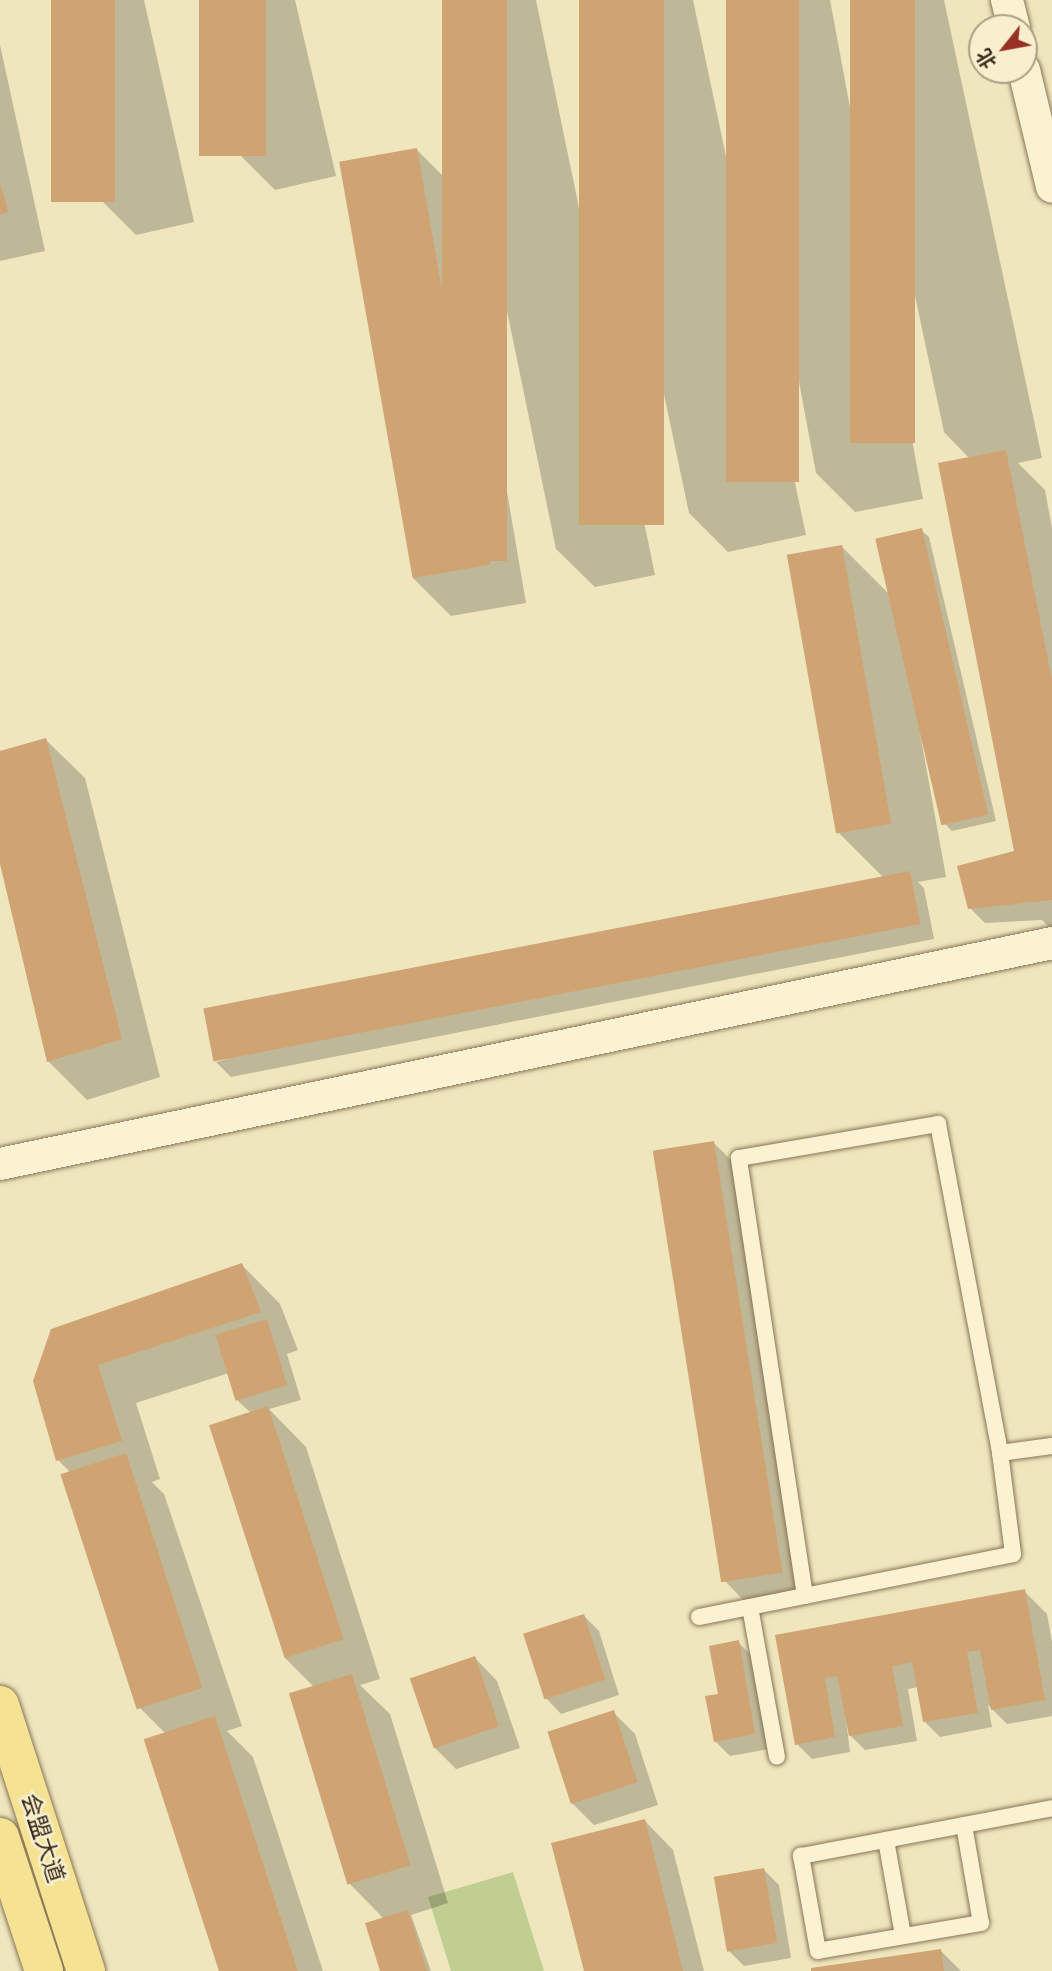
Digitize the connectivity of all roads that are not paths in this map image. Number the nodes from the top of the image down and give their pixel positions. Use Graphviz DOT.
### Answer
graph roads {
  1 [pos="1027,84"];
  2 [pos="1052,187"];
  3 [pos="1052,943"];
  4 [pos="0,1164"];
  5 [pos="1052,1446"];
  6 [pos="1000,1453"];
  7 [pos="805,1596"];
  8 [pos="750,1607"];
  9 [pos="699,1617"];
  10 [pos="0,1705"];
  11 [pos="777,1757"];
  12 [pos="1052,1808"];
  13 [pos="964,1825"];
  14 [pos="0,1837"];
  15 [pos="886,1840"];
  16 [pos="903,1935"];
  17 [pos="44,1971"];
  18 [pos="86,1971"];
  1 -- 2 [label="street"];
  3 -- 4 [label="street"];
  5 -- 6 [label="lane"];
  6 -- 7 [label="lane"];
  6 -- 7 [label="lane"];
  7 -- 8 [label="lane"];
  8 -- 9 [label="lane"];
  8 -- 11 [label="lane"];
  10 -- 18 [label="main road, 会盟大道"];
  12 -- 13 [label="lane"];
  13 -- 15 [label="lane"];
  13 -- 16 [label="lane"];
  14 -- 17 [label="main road, 会盟大道"];
  15 -- 16 [label="lane"];
  15 -- 16 [label="lane"];
}
